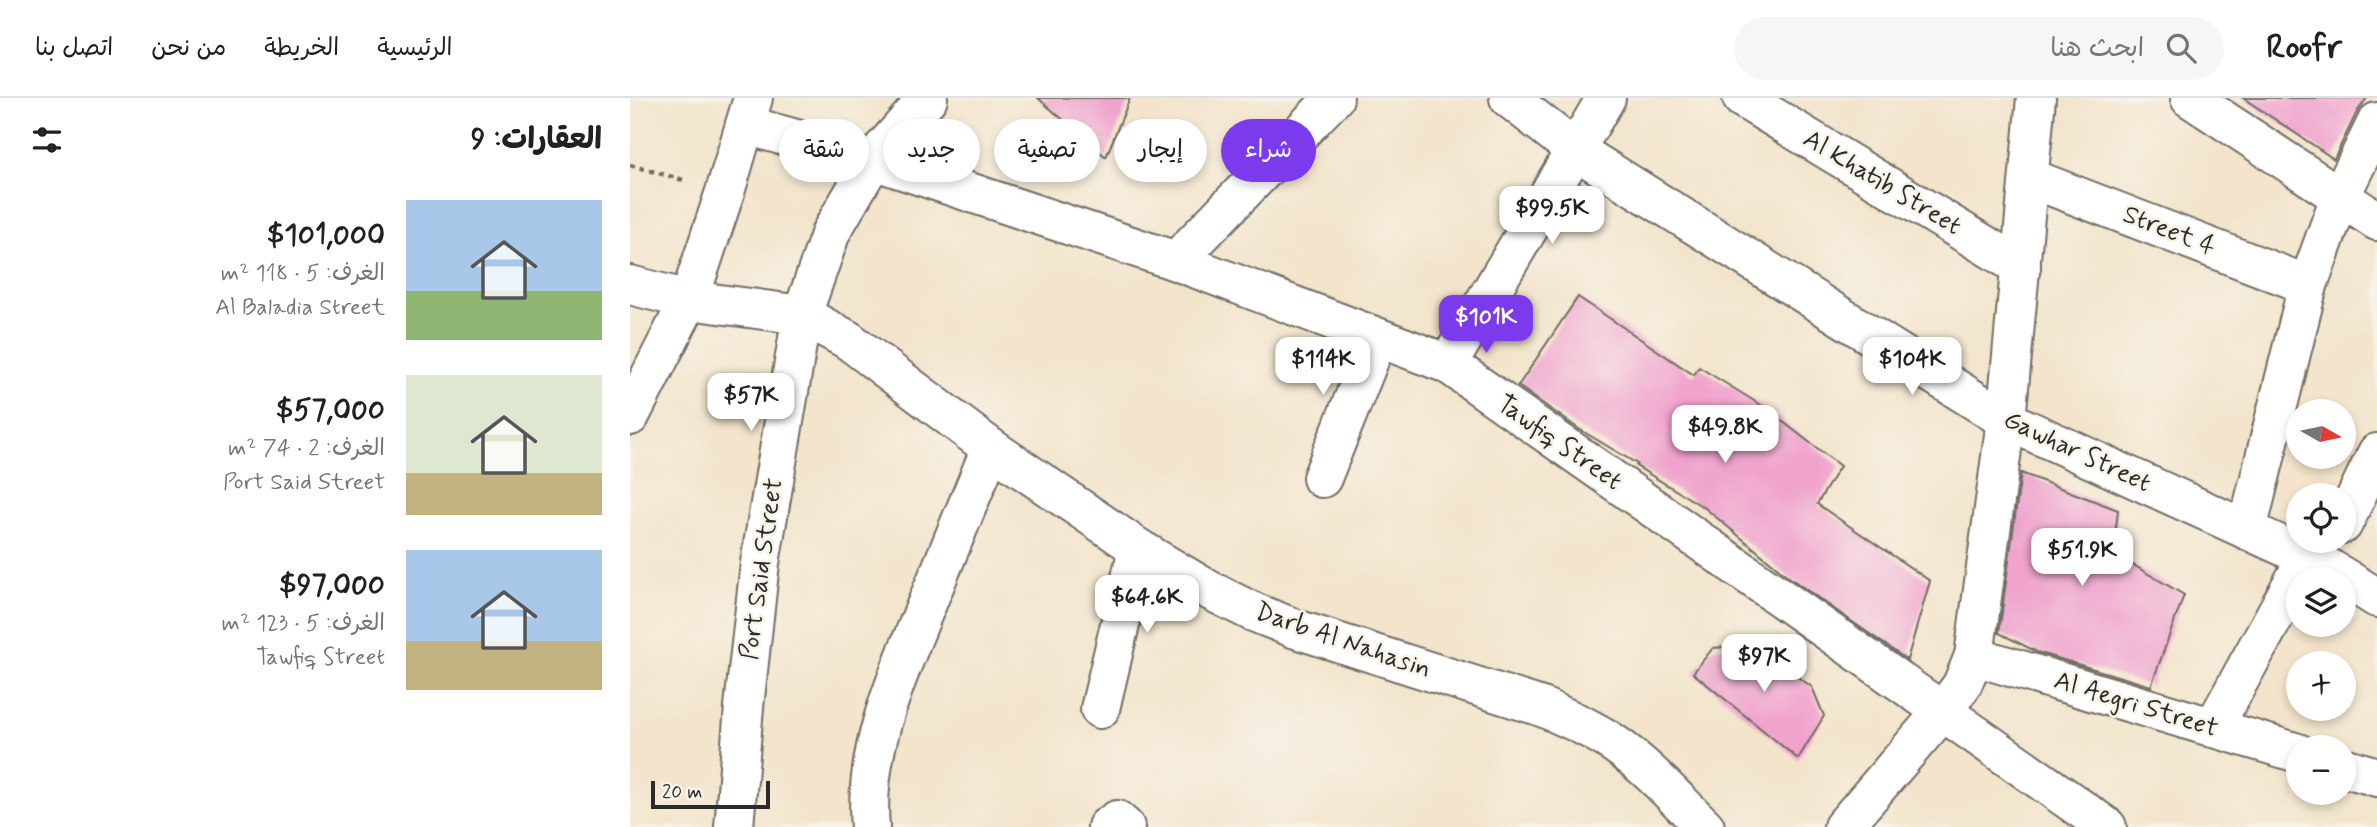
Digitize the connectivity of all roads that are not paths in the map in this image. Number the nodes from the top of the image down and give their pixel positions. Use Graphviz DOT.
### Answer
graph roads {
  1 [pos="928,98"];
  2 [pos="1334,98"];
  3 [pos="1509,98"];
  4 [pos="1606,98"];
  5 [pos="1742,98"];
  6 [pos="2036,98"];
  7 [pos="2190,98"];
  8 [pos="749,111"];
  9 [pos="2377,122"];
  10 [pos="1575,150"];
  11 [pos="873,160"];
  12 [pos="2029,177"];
  13 [pos="2340,197"];
  14 [pos="2377,221"];
  15 [pos="1176,261"];
  16 [pos="2021,267"];
  17 [pos="630,285"];
  18 [pos="2308,285"];
  19 [pos="689,300"];
  20 [pos="802,315"];
  21 [pos="1378,338"];
  22 [pos="1448,364"];
  23 [pos="630,416"];
  24 [pos="2006,420"];
  25 [pos="991,448"];
  26 [pos="2377,453"];
  27 [pos="1322,478"];
  28 [pos="2356,497"];
  29 [pos="2247,530"];
  30 [pos="1138,548"];
  31 [pos="2322,554"];
  32 [pos="2377,598"];
  33 [pos="1974,656"];
  34 [pos="1100,709"];
  35 [pos="1942,712"];
  36 [pos="2213,728"];
  37 [pos="2286,749"];
  38 [pos="2356,770"];
  39 [pos="2377,776"];
  40 [pos="734,827"];
  41 [pos="870,827"];
  42 [pos="1705,827"];
  43 [pos="1843,827"];
  44 [pos="2107,827"];
  1 -- 11 [label="street, Port Said Street"];
  2 -- 15 [label="street"];
  3 -- 10 [label="street, Gawhar Street"];
  4 -- 10 [label="street"];
  5 -- 16 [label="street, Al Khatib Street"];
  6 -- 12 [label="street"];
  7 -- 13 [label="street"];
  8 -- 11 [label="street, Tawfiq Street"];
  8 -- 19 [label="street"];
  9 -- 13 [label="street"];
  10 -- 22 [label="street"];
  10 -- 24 [label="street, Gawhar Street"];
  11 -- 15 [label="street, Tawfiq Street"];
  11 -- 20 [label="street, Port Said Street"];
  12 -- 16 [label="street"];
  12 -- 18 [label="street, Street 4"];
  13 -- 14 [label="street"];
  13 -- 18 [label="street"];
  15 -- 21 [label="street, Tawfiq Street"];
  16 -- 24 [label="street"];
  17 -- 19 [label="street, Darb Al Nahasin"];
  18 -- 29 [label="street"];
  19 -- 20 [label="street, Darb Al Nahasin"];
  19 -- 23 [label="street"];
  20 -- 25 [label="street, Darb Al Nahasin"];
  20 -- 40 [label="street, Port Said Street"];
  21 -- 22 [label="street, Tawfiq Street"];
  21 -- 27 [label="street"];
  22 -- 35 [label="street, Tawfiq Street"];
  24 -- 29 [label="street, Gawhar Street"];
  24 -- 33 [label="street"];
  25 -- 30 [label="street, Darb Al Nahasin"];
  25 -- 41 [label="street"];
  26 -- 28 [label="street"];
  29 -- 31 [label="street, Gawhar Street"];
  30 -- 34 [label="street"];
  30 -- 42 [label="street, Darb Al Nahasin"];
  31 -- 32 [label="street, Gawhar Street"];
  31 -- 36 [label="street"];
  33 -- 35 [label="street"];
  33 -- 36 [label="street, Al Aegri Street"];
  35 -- 43 [label="street"];
  35 -- 44 [label="street, Tawfiq Street"];
  36 -- 37 [label="street, Al Aegri Street"];
  38 -- 39 [label="street"];
}
